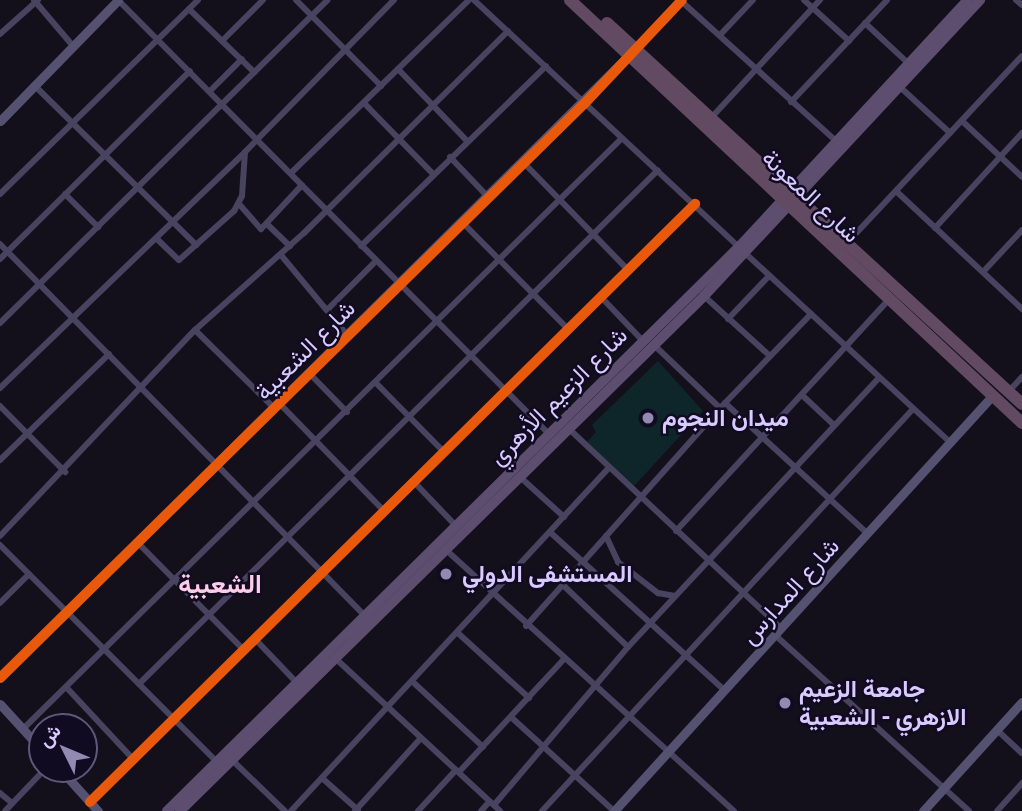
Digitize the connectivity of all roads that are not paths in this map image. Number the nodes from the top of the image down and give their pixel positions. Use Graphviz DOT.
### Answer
graph roads {
  1 [pos="118,0"];
  2 [pos="198,0"];
  3 [pos="263,0"];
  4 [pos="296,0"];
  5 [pos="327,0"];
  6 [pos="394,0"];
  7 [pos="471,0"];
  8 [pos="570,0"];
  9 [pos="582,0"];
  10 [pos="681,0"];
  11 [pos="753,0"];
  12 [pos="804,0"];
  13 [pos="820,0"];
  14 [pos="887,0"];
  15 [pos="968,0"];
  16 [pos="980,0"];
  17 [pos="1016,0"];
  18 [pos="36,1"];
  19 [pos="1022,5"];
  20 [pos="813,8"];
  21 [pos="189,9"];
  22 [pos="312,16"];
  23 [pos="865,23"];
  24 [pos="508,31"];
  25 [pos="0,34"];
  26 [pos="720,35"];
  27 [pos="159,39"];
  28 [pos="222,41"];
  29 [pos="849,41"];
  30 [pos="71,45"];
  31 [pos="345,49"];
  32 [pos="632,52"];
  33 [pos="1022,56"];
  34 [pos="242,60"];
  35 [pos="909,64"];
  36 [pos="546,66"];
  37 [pos="398,69"];
  38 [pos="756,69"];
  39 [pos="190,71"];
  40 [pos="254,72"];
  41 [pos="34,85"];
  42 [pos="381,86"];
  43 [pos="900,87"];
  44 [pos="211,92"];
  45 [pos="791,102"];
  46 [pos="364,103"];
  47 [pos="585,103"];
  48 [pos="223,104"];
  49 [pos="433,106"];
  50 [pos="2,117"];
  51 [pos="710,118"];
  52 [pos="962,121"];
  53 [pos="73,125"];
  54 [pos="950,133"];
  55 [pos="1022,133"];
  56 [pos="257,138"];
  57 [pos="399,138"];
  58 [pos="622,138"];
  59 [pos="467,141"];
  60 [pos="837,142"];
  61 [pos="245,152"];
  62 [pos="999,156"];
  63 [pos="104,157"];
  64 [pos="450,157"];
  65 [pos="524,163"];
  66 [pos="658,170"];
  67 [pos="291,173"];
  68 [pos="434,175"];
  69 [pos="1022,177"];
  70 [pos="302,185"];
  71 [pos="136,189"];
  72 [pos="896,191"];
  73 [pos="0,194"];
  74 [pos="65,194"];
  75 [pos="489,198"];
  76 [pos="791,199"];
  77 [pos="560,200"];
  78 [pos="695,204"];
  79 [pos="240,205"];
  80 [pos="326,209"];
  81 [pos="463,223"];
  82 [pos="172,224"];
  83 [pos="267,224"];
  84 [pos="98,227"];
  85 [pos="934,228"];
  86 [pos="1022,230"];
  87 [pos="593,234"];
  88 [pos="157,239"];
  89 [pos="847,243"];
  90 [pos="0,244"];
  91 [pos="196,245"];
  92 [pos="290,246"];
  93 [pos="361,246"];
  94 [pos="742,250"];
  95 [pos="8,251"];
  96 [pos="281,255"];
  97 [pos="0,259"];
  98 [pos="499,260"];
  99 [pos="376,261"];
  100 [pos="628,270"];
  101 [pos="983,272"];
  102 [pos="769,276"];
  103 [pos="39,284"];
  104 [pos="401,285"];
  105 [pos="533,294"];
  106 [pos="704,296"];
  107 [pos="601,297"];
  108 [pos="889,299"];
  109 [pos="1021,307"];
  110 [pos="327,310"];
  111 [pos="811,314"];
  112 [pos="73,317"];
  113 [pos="729,319"];
  114 [pos="1,321"];
  115 [pos="437,322"];
  116 [pos="568,329"];
  117 [pos="195,330"];
  118 [pos="348,336"];
  119 [pos="648,343"];
  120 [pos="847,347"];
  121 [pos="108,354"];
  122 [pos="471,356"];
  123 [pos="770,356"];
  124 [pos="310,374"];
  125 [pos="1022,377"];
  126 [pos="879,378"];
  127 [pos="376,383"];
  128 [pos="0,388"];
  129 [pos="144,388"];
  130 [pos="506,391"];
  131 [pos="1008,392"];
  132 [pos="802,395"];
  133 [pos="992,396"];
  134 [pos="1022,404"];
  135 [pos="722,405"];
  136 [pos="0,406"];
  137 [pos="277,407"];
  138 [pos="913,408"];
  139 [pos="347,412"];
  140 [pos="409,417"];
  141 [pos="1022,423"];
  142 [pos="834,425"];
  143 [pos="568,428"];
  144 [pos="28,432"];
  145 [pos="549,434"];
  146 [pos="762,438"];
  147 [pos="317,442"];
  148 [pos="951,443"];
  149 [pos="444,452"];
  150 [pos="0,460"];
  151 [pos="219,464"];
  152 [pos="609,467"];
  153 [pos="794,467"];
  154 [pos="65,472"];
  155 [pos="350,475"];
  156 [pos="519,477"];
  157 [pos="414,482"];
  158 [pos="640,496"];
  159 [pos="830,498"];
  160 [pos="256,503"];
  161 [pos="384,511"];
  162 [pos="564,517"];
  163 [pos="456,526"];
  164 [pos="676,531"];
  165 [pos="551,533"];
  166 [pos="868,534"];
  167 [pos="0,536"];
  168 [pos="288,536"];
  169 [pos="606,536"];
  170 [pos="138,543"];
  171 [pos="0,545"];
  172 [pos="445,549"];
  173 [pos="707,561"];
  174 [pos="584,564"];
  175 [pos="323,572"];
  176 [pos="29,574"];
  177 [pos="176,582"];
  178 [pos="564,586"];
  179 [pos="740,592"];
  180 [pos="493,595"];
  181 [pos="675,596"];
  182 [pos="0,603"];
  183 [pos="67,612"];
  184 [pos="209,614"];
  185 [pos="365,616"];
  186 [pos="650,623"];
  187 [pos="526,626"];
  188 [pos="778,632"];
  189 [pos="459,634"];
  190 [pos="255,639"];
  191 [pos="628,647"];
  192 [pos="244,650"];
  193 [pos="106,652"];
  194 [pos="684,655"];
  195 [pos="335,658"];
  196 [pos="563,660"];
  197 [pos="0,678"];
  198 [pos="297,683"];
  199 [pos="414,683"];
  200 [pos="139,684"];
  201 [pos="67,688"];
  202 [pos="595,689"];
  203 [pos="723,689"];
  204 [pos="529,698"];
  205 [pos="1022,702"];
  206 [pos="1,706"];
  207 [pos="389,709"];
  208 [pos="511,717"];
  209 [pos="629,718"];
  210 [pos="174,719"];
  211 [pos="23,729"];
  212 [pos="997,730"];
  213 [pos="28,735"];
  214 [pos="421,738"];
  215 [pos="483,747"];
  216 [pos="546,749"];
  217 [pos="667,753"];
  218 [pos="1022,753"];
  219 [pos="134,759"];
  220 [pos="232,760"];
  221 [pos="217,762"];
  222 [pos="458,771"];
  223 [pos="575,775"];
  224 [pos="322,778"];
  225 [pos="31,783"];
  226 [pos="73,783"];
  227 [pos="1022,783"];
  228 [pos="944,788"];
  229 [pos="0,793"];
  230 [pos="90,802"];
  231 [pos="12,803"];
  232 [pos="495,806"];
  233 [pos="357,810"];
  234 [pos="5,811"];
  235 [pos="98,811"];
  236 [pos="167,811"];
  237 [pos="180,811"];
  238 [pos="285,811"];
  239 [pos="291,811"];
  240 [pos="418,811"];
  241 [pos="481,811"];
  242 [pos="542,811"];
  243 [pos="614,811"];
  244 [pos="734,811"];
  245 [pos="923,811"];
  246 [pos="969,811"];
  247 [pos="997,811"];
  1 -- 27 [label="street"];
  1 -- 30 [label="street"];
  2 -- 21 [label="street"];
  3 -- 28 [label="street"];
  4 -- 22 [label="street"];
  5 -- 22 [label="street"];
  6 -- 31 [label="street"];
  7 -- 24 [label="street"];
  7 -- 37 [label="street"];
  8 -- 32 [label="highway, شارع المعونة"];
  9 -- 32 [label="highway, شارع المعونة"];
  10 -- 26 [label="street"];
  10 -- 32 [label="street"];
  11 -- 26 [label="street"];
  12 -- 20 [label="street"];
  13 -- 20 [label="street"];
  14 -- 23 [label="street"];
  15 -- 35 [label="main road, شارع الزعيم الأزهري"];
  16 -- 43 [label="main road, شارع الزعيم الأزهري"];
  17 -- 19 [label="street"];
  18 -- 25 [label="street"];
  18 -- 30 [label="street"];
  20 -- 29 [label="street"];
  20 -- 38 [label="street"];
  21 -- 27 [label="street"];
  21 -- 28 [label="street"];
  22 -- 31 [label="street"];
  22 -- 40 [label="street"];
  23 -- 29 [label="street"];
  23 -- 35 [label="street"];
  24 -- 36 [label="street"];
  24 -- 49 [label="street"];
  26 -- 38 [label="street"];
  27 -- 39 [label="street"];
  27 -- 53 [label="street"];
  28 -- 34 [label="street"];
  29 -- 45 [label="street"];
  30 -- 41 [label="street"];
  31 -- 42 [label="street"];
  31 -- 56 [label="street"];
  32 -- 47 [label="street, شارع الشعبية"];
  32 -- 51 [label="highway, شارع المعونة"];
  32 -- 76 [label="highway, شارع المعونة"];
  33 -- 52 [label="street"];
  34 -- 40 [label="street"];
  34 -- 44 [label="street"];
  35 -- 60 [label="main road, شارع الزعيم الأزهري"];
  36 -- 47 [label="street"];
  36 -- 59 [label="street"];
  37 -- 42 [label="street"];
  37 -- 49 [label="street"];
  38 -- 45 [label="street"];
  38 -- 51 [label="street"];
  39 -- 44 [label="street"];
  39 -- 63 [label="street"];
  40 -- 48 [label="street"];
  41 -- 50 [label="street"];
  41 -- 53 [label="street"];
  42 -- 46 [label="street"];
  43 -- 54 [label="street"];
  43 -- 76 [label="main road, شارع الزعيم الأزهري"];
  44 -- 48 [label="street"];
  45 -- 60 [label="street"];
  46 -- 57 [label="street"];
  46 -- 67 [label="street"];
  47 -- 58 [label="street"];
  47 -- 65 [label="street, شارع الشعبية"];
  48 -- 56 [label="street"];
  48 -- 71 [label="street"];
  49 -- 57 [label="street"];
  49 -- 59 [label="street"];
  51 -- 76 [label="highway, شارع المعونة"];
  52 -- 54 [label="street"];
  52 -- 62 [label="street"];
  53 -- 63 [label="street"];
  53 -- 73 [label="street"];
  54 -- 72 [label="street"];
  55 -- 62 [label="street"];
  56 -- 61 [label="street"];
  56 -- 67 [label="street"];
  57 -- 68 [label="street"];
  57 -- 80 [label="street"];
  58 -- 66 [label="street"];
  58 -- 77 [label="street"];
  59 -- 64 [label="street"];
  60 -- 76 [label="main road, شارع الزعيم الأزهري"];
  61 -- 79 [label="street"];
  61 -- 82 [label="street"];
  62 -- 69 [label="street"];
  62 -- 85 [label="street"];
  63 -- 71 [label="street"];
  63 -- 74 [label="street"];
  64 -- 68 [label="street"];
  64 -- 75 [label="street"];
  65 -- 75 [label="street, شارع الشعبية"];
  65 -- 77 [label="street"];
  66 -- 78 [label="street"];
  66 -- 87 [label="street"];
  67 -- 70 [label="street"];
  68 -- 93 [label="street"];
  70 -- 80 [label="street"];
  70 -- 83 [label="street"];
  71 -- 82 [label="street"];
  71 -- 84 [label="street"];
  72 -- 85 [label="street"];
  72 -- 89 [label="street"];
  74 -- 84 [label="street"];
  74 -- 95 [label="street"];
  75 -- 81 [label="street, شارع الشعبية"];
  76 -- 89 [label="highway, شارع المعونة"];
  76 -- 94 [label="main road, شارع الزعيم الأزهري"];
  76 -- 108 [label="highway, شارع المعونة"];
  77 -- 87 [label="street"];
  77 -- 98 [label="street"];
  78 -- 94 [label="street"];
  78 -- 100 [label="street"];
  79 -- 83 [label="street"];
  79 -- 91 [label="street"];
  80 -- 92 [label="street"];
  80 -- 93 [label="street"];
  81 -- 98 [label="street"];
  81 -- 104 [label="street, شارع الشعبية"];
  82 -- 88 [label="street"];
  82 -- 91 [label="street"];
  83 -- 92 [label="street"];
  84 -- 103 [label="street"];
  85 -- 101 [label="street"];
  86 -- 101 [label="street"];
  87 -- 100 [label="street"];
  87 -- 105 [label="street"];
  88 -- 91 [label="street"];
  88 -- 112 [label="street"];
  89 -- 131 [label="highway, شارع المعونة"];
  90 -- 95 [label="street"];
  92 -- 96 [label="street"];
  93 -- 99 [label="street"];
  94 -- 102 [label="street"];
  94 -- 106 [label="main road, شارع الزعيم الأزهري"];
  94 -- 119 [label="main road, شارع الزعيم الأزهري"];
  95 -- 97 [label="street"];
  95 -- 103 [label="street"];
  96 -- 110 [label="street"];
  96 -- 117 [label="street"];
  98 -- 105 [label="street"];
  98 -- 115 [label="street"];
  99 -- 104 [label="street"];
  99 -- 110 [label="street"];
  100 -- 107 [label="street"];
  101 -- 109 [label="street"];
  102 -- 111 [label="street"];
  102 -- 113 [label="street"];
  103 -- 112 [label="street"];
  103 -- 114 [label="street"];
  104 -- 115 [label="street"];
  104 -- 118 [label="street, شارع الشعبية"];
  105 -- 116 [label="street"];
  105 -- 122 [label="street"];
  106 -- 113 [label="street"];
  106 -- 119 [label="main road, شارع الزعيم الأزهري"];
  107 -- 116 [label="street"];
  107 -- 119 [label="street"];
  108 -- 120 [label="street"];
  108 -- 133 [label="highway, شارع المعونة"];
  110 -- 118 [label="street"];
  111 -- 120 [label="street"];
  111 -- 123 [label="street"];
  112 -- 121 [label="street"];
  112 -- 128 [label="street"];
  113 -- 123 [label="street"];
  115 -- 122 [label="street"];
  115 -- 127 [label="street"];
  116 -- 130 [label="street"];
  117 -- 129 [label="street"];
  117 -- 137 [label="street"];
  118 -- 124 [label="street, شارع الشعبية"];
  119 -- 135 [label="street"];
  119 -- 143 [label="main road, شارع الزعيم الأزهري"];
  119 -- 145 [label="main road, شارع الزعيم الأزهري"];
  120 -- 126 [label="street"];
  120 -- 132 [label="street"];
  121 -- 129 [label="street"];
  121 -- 144 [label="street"];
  122 -- 130 [label="street"];
  122 -- 140 [label="street"];
  123 -- 135 [label="street"];
  124 -- 137 [label="street, شارع الشعبية"];
  124 -- 139 [label="street"];
  125 -- 131 [label="street"];
  126 -- 138 [label="street"];
  126 -- 142 [label="street"];
  127 -- 139 [label="street"];
  127 -- 140 [label="street"];
  129 -- 151 [label="street"];
  129 -- 154 [label="street"];
  130 -- 145 [label="street"];
  130 -- 149 [label="street"];
  131 -- 134 [label="highway, شارع المعونة"];
  132 -- 142 [label="street"];
  132 -- 146 [label="street"];
  133 -- 141 [label="highway, شارع المعونة"];
  133 -- 148 [label="street, شارع المدارس"];
  135 -- 146 [label="street"];
  135 -- 158 [label="street"];
  136 -- 144 [label="street"];
  137 -- 147 [label="street"];
  137 -- 151 [label="street, شارع الشعبية"];
  138 -- 148 [label="street"];
  138 -- 159 [label="street"];
  139 -- 147 [label="street"];
  140 -- 149 [label="street"];
  140 -- 155 [label="street"];
  142 -- 153 [label="street"];
  143 -- 152 [label="street"];
  143 -- 156 [label="main road, شارع الزعيم الأزهري"];
  144 -- 150 [label="street"];
  144 -- 154 [label="street"];
  145 -- 163 [label="main road, شارع الزعيم الأزهري"];
  146 -- 153 [label="street"];
  146 -- 164 [label="street"];
  147 -- 155 [label="street"];
  147 -- 160 [label="street"];
  148 -- 166 [label="street, شارع المدارس"];
  149 -- 157 [label="street"];
  151 -- 160 [label="street"];
  151 -- 170 [label="street, شارع الشعبية"];
  152 -- 158 [label="street"];
  152 -- 162 [label="street"];
  153 -- 159 [label="street"];
  153 -- 173 [label="street"];
  154 -- 167 [label="street"];
  155 -- 161 [label="street"];
  155 -- 168 [label="street"];
  156 -- 162 [label="street"];
  156 -- 172 [label="main road, شارع الزعيم الأزهري"];
  157 -- 161 [label="street"];
  157 -- 163 [label="street"];
  158 -- 164 [label="street"];
  158 -- 169 [label="street"];
  159 -- 166 [label="street"];
  159 -- 179 [label="street"];
  160 -- 168 [label="street"];
  160 -- 177 [label="street"];
  161 -- 175 [label="street"];
  162 -- 165 [label="street"];
  163 -- 185 [label="main road, شارع الزعيم الأزهري"];
  164 -- 173 [label="street"];
  165 -- 174 [label="street"];
  165 -- 180 [label="street"];
  166 -- 188 [label="street, شارع المدارس"];
  168 -- 175 [label="street"];
  168 -- 184 [label="street"];
  169 -- 174 [label="street"];
  169 -- 181 [label="street"];
  170 -- 177 [label="street"];
  170 -- 183 [label="street, شارع الشعبية"];
  171 -- 176 [label="street"];
  172 -- 180 [label="street"];
  172 -- 195 [label="main road, شارع الزعيم الأزهري"];
  173 -- 179 [label="street"];
  173 -- 181 [label="street"];
  174 -- 178 [label="street"];
  174 -- 186 [label="street"];
  175 -- 185 [label="street"];
  175 -- 190 [label="street"];
  176 -- 182 [label="street"];
  176 -- 183 [label="street"];
  177 -- 184 [label="street"];
  177 -- 193 [label="street"];
  178 -- 187 [label="street"];
  178 -- 191 [label="street"];
  179 -- 188 [label="street"];
  179 -- 194 [label="street"];
  180 -- 187 [label="street"];
  180 -- 189 [label="street"];
  181 -- 186 [label="street"];
  183 -- 193 [label="street"];
  183 -- 197 [label="street, شارع الشعبية"];
  184 -- 192 [label="street"];
  184 -- 200 [label="street"];
  185 -- 198 [label="main road, شارع الزعيم الأزهري"];
  186 -- 191 [label="street"];
  186 -- 194 [label="street"];
  187 -- 196 [label="street"];
  188 -- 203 [label="street, شارع المدارس"];
  188 -- 228 [label="street"];
  189 -- 199 [label="street"];
  189 -- 204 [label="street"];
  190 -- 192 [label="street"];
  190 -- 198 [label="street"];
  191 -- 202 [label="street"];
  192 -- 210 [label="street"];
  193 -- 200 [label="street"];
  193 -- 201 [label="street"];
  194 -- 203 [label="street"];
  194 -- 209 [label="street"];
  195 -- 207 [label="street"];
  195 -- 220 [label="main road, شارع الزعيم الأزهري"];
  196 -- 202 [label="street"];
  196 -- 204 [label="street"];
  198 -- 221 [label="main road, شارع الزعيم الأزهري"];
  199 -- 207 [label="street"];
  199 -- 215 [label="street"];
  200 -- 210 [label="street"];
  201 -- 211 [label="street"];
  201 -- 219 [label="street"];
  202 -- 209 [label="street"];
  202 -- 216 [label="street"];
  203 -- 217 [label="street, شارع المدارس"];
  204 -- 208 [label="street"];
  205 -- 212 [label="street"];
  206 -- 211 [label="street"];
  207 -- 214 [label="street"];
  207 -- 224 [label="street"];
  208 -- 215 [label="street"];
  208 -- 216 [label="street"];
  209 -- 217 [label="street"];
  209 -- 223 [label="street"];
  210 -- 219 [label="street"];
  210 -- 221 [label="street"];
  211 -- 213 [label="street"];
  212 -- 218 [label="street"];
  212 -- 228 [label="street"];
  214 -- 222 [label="street"];
  214 -- 233 [label="street"];
  215 -- 222 [label="street"];
  216 -- 223 [label="street"];
  216 -- 232 [label="street"];
  217 -- 243 [label="street, شارع المدارس"];
  217 -- 244 [label="street"];
  219 -- 230 [label="street"];
  220 -- 237 [label="main road, شارع الزعيم الأزهري"];
  220 -- 238 [label="street"];
  221 -- 236 [label="main road, شارع الزعيم الأزهري"];
  222 -- 232 [label="street"];
  222 -- 240 [label="street"];
  223 -- 242 [label="street"];
  223 -- 243 [label="street"];
  224 -- 233 [label="street"];
  224 -- 239 [label="street"];
  225 -- 231 [label="street"];
  226 -- 230 [label="street"];
  227 -- 247 [label="street"];
  228 -- 245 [label="street"];
  228 -- 246 [label="street"];
  229 -- 231 [label="street"];
  230 -- 235 [label="street"];
  231 -- 234 [label="street"];
  232 -- 241 [label="street"];
}
